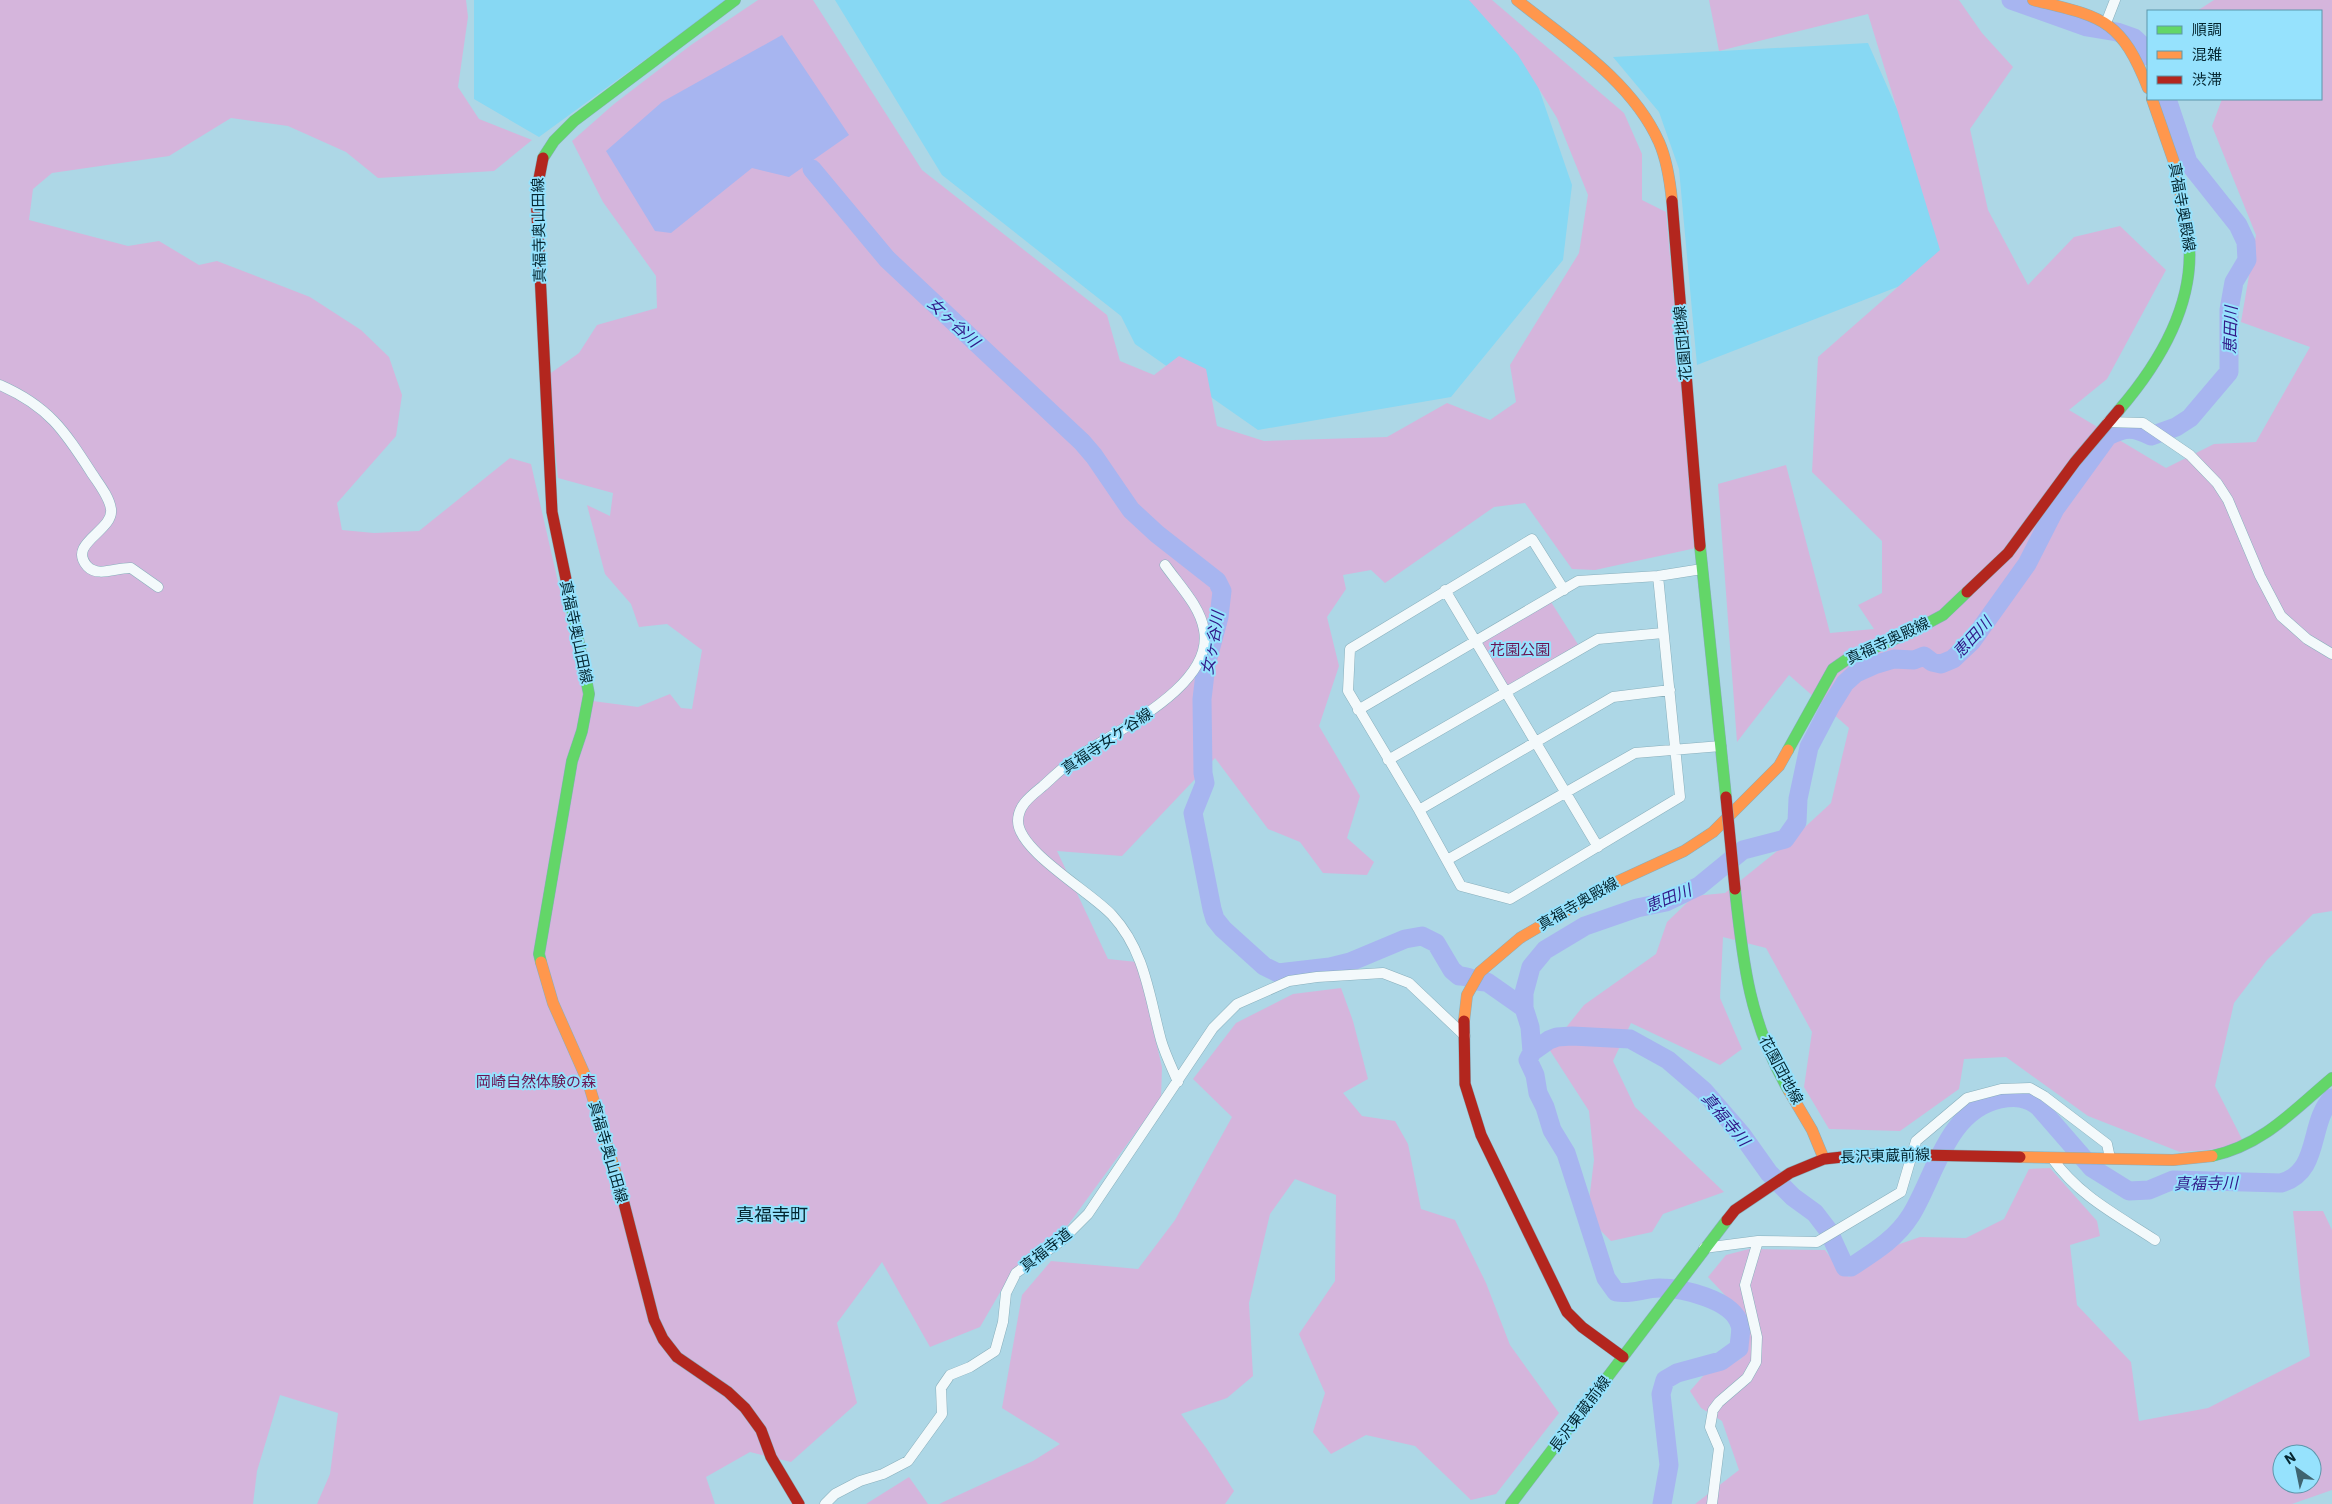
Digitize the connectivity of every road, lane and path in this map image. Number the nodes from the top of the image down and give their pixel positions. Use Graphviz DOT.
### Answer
graph roads {
  1 [pos="735,0"];
  2 [pos="1517,0"];
  3 [pos="2033,0"];
  4 [pos="2114,0"];
  5 [pos="2106,22"];
  6 [pos="2147,86"];
  7 [pos="2152,100"];
  8 [pos="0,385"];
  9 [pos="2108,422"];
  10 [pos="1165,566"];
  11 [pos="1702,569"];
  12 [pos="1658,576"];
  13 [pos="158,587"];
  14 [pos="1445,590"];
  15 [pos="1564,590"];
  16 [pos="1664,633"];
  17 [pos="1476,641"];
  18 [pos="2332,654"];
  19 [pos="1670,690"];
  20 [pos="1507,692"];
  21 [pos="1358,710"];
  22 [pos="1536,742"];
  23 [pos="1721,746"];
  24 [pos="1676,751"];
  25 [pos="1388,760"];
  26 [pos="1566,792"];
  27 [pos="1419,810"];
  28 [pos="1598,847"];
  29 [pos="1447,860"];
  30 [pos="1464,1036"];
  31 [pos="2332,1078"];
  32 [pos="1178,1082"];
  33 [pos="1917,1154"];
  34 [pos="2056,1158"];
  35 [pos="2105,1158"];
  36 [pos="1824,1159"];
  37 [pos="2155,1240"];
  38 [pos="1758,1241"];
  39 [pos="1704,1248"];
  40 [pos="1623,1357"];
  41 [pos="799,1504"];
  42 [pos="825,1504"];
  43 [pos="1511,1504"];
  44 [pos="1712,1504"];
  1 -- 41 [label="street, 真福寺奥山田線"];
  2 -- 11 [label="street, 花園団地線"];
  3 -- 5 [label="street"];
  4 -- 5 [label="street"];
  5 -- 6 [label="street"];
  7 -- 9 [label="street, 真福寺奥殿線"];
  8 -- 13 [label="street"];
  9 -- 18 [label="street"];
  9 -- 30 [label="street, 真福寺奥殿線"];
  10 -- 32 [label="street, 真福寺女ケ谷線"];
  11 -- 12 [label="street"];
  11 -- 23 [label="street, 花園団地線"];
  12 -- 15 [label="street"];
  12 -- 16 [label="street"];
  14 -- 15 [label="street"];
  14 -- 17 [label="street"];
  14 -- 21 [label="street"];
  15 -- 17 [label="street"];
  16 -- 19 [label="street"];
  16 -- 20 [label="street"];
  17 -- 20 [label="street"];
  17 -- 21 [label="street"];
  19 -- 22 [label="street"];
  19 -- 24 [label="street"];
  20 -- 22 [label="street"];
  20 -- 25 [label="street"];
  21 -- 25 [label="street"];
  22 -- 26 [label="street"];
  22 -- 27 [label="street"];
  23 -- 24 [label="street"];
  23 -- 36 [label="street, 花園団地線, bridge"];
  24 -- 26 [label="street"];
  24 -- 28 [label="street"];
  25 -- 27 [label="street"];
  26 -- 28 [label="street"];
  26 -- 29 [label="street"];
  27 -- 29 [label="street"];
  28 -- 29 [label="street"];
  30 -- 32 [label="street"];
  30 -- 40 [label="street, 真福寺奥殿線"];
  31 -- 35 [label="street, 長沢東蔵前線"];
  32 -- 42 [label="street, 真福寺道"];
  33 -- 34 [label="street, 長沢東蔵前線"];
  33 -- 35 [label="street"];
  33 -- 36 [label="street, 長沢東蔵前線"];
  33 -- 38 [label="street"];
  34 -- 35 [label="street, 長沢東蔵前線"];
  34 -- 37 [label="street"];
  36 -- 39 [label="street, 長沢東蔵前線"];
  38 -- 39 [label="street"];
  38 -- 44 [label="street"];
  39 -- 40 [label="street, 長沢東蔵前線"];
  40 -- 43 [label="street, 長沢東蔵前線"];
}
